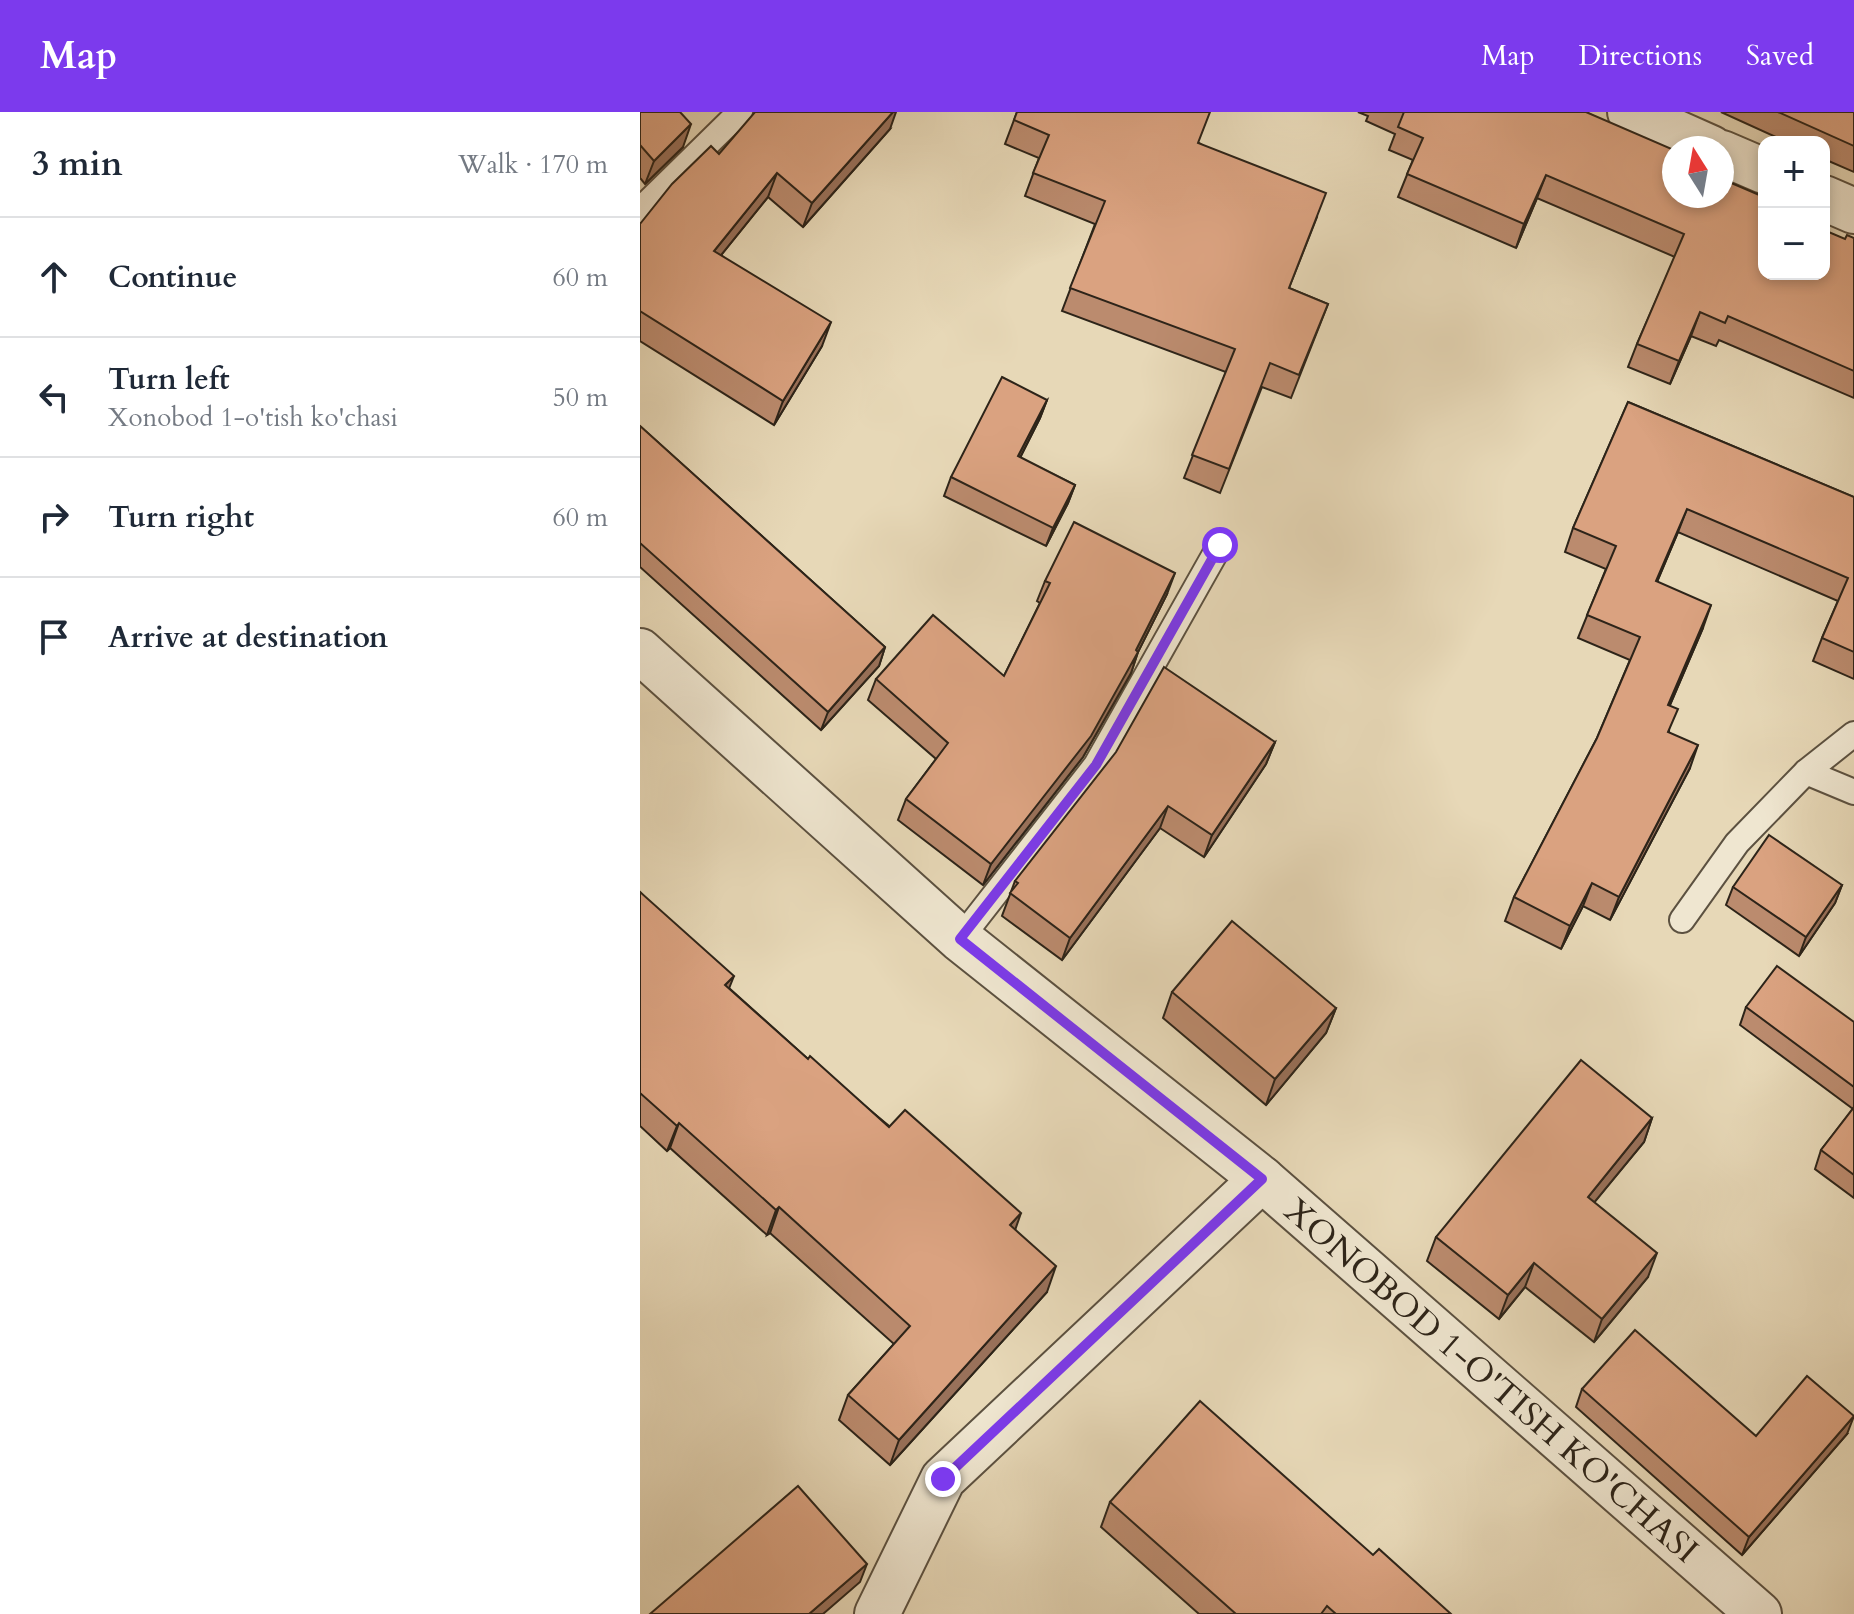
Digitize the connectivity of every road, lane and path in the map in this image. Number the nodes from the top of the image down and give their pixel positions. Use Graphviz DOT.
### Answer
graph roads {
  1 [pos="740,112"];
  2 [pos="1630,112"];
  3 [pos="1684,136"];
  4 [pos="1734,158"];
  5 [pos="1758,168"];
  6 [pos="1830,201"];
  7 [pos="640,210"];
  8 [pos="1854,211"];
  9 [pos="1220,545"];
  10 [pos="640,651"];
  11 [pos="1854,734"];
  12 [pos="1806,772"];
  13 [pos="1854,792"];
  14 [pos="1682,920"];
  15 [pos="960,939"];
  16 [pos="1262,1179"];
  17 [pos="877,1614"];
  18 [pos="1759,1614"];
  1 -- 7 [label="lane"];
  2 -- 3 [label="street"];
  4 -- 5 [label="street"];
  6 -- 8 [label="street"];
  9 -- 15 [label="lane"];
  10 -- 15 [label="street, XONOBOD 1-O'TISH KO'CHASI"];
  11 -- 12 [label="lane"];
  12 -- 13 [label="lane"];
  12 -- 14 [label="lane"];
  15 -- 16 [label="street, XONOBOD 1-O'TISH KO'CHASI"];
  16 -- 17 [label="street"];
  16 -- 18 [label="street, XONOBOD 1-O'TISH KO'CHASI"];
}
